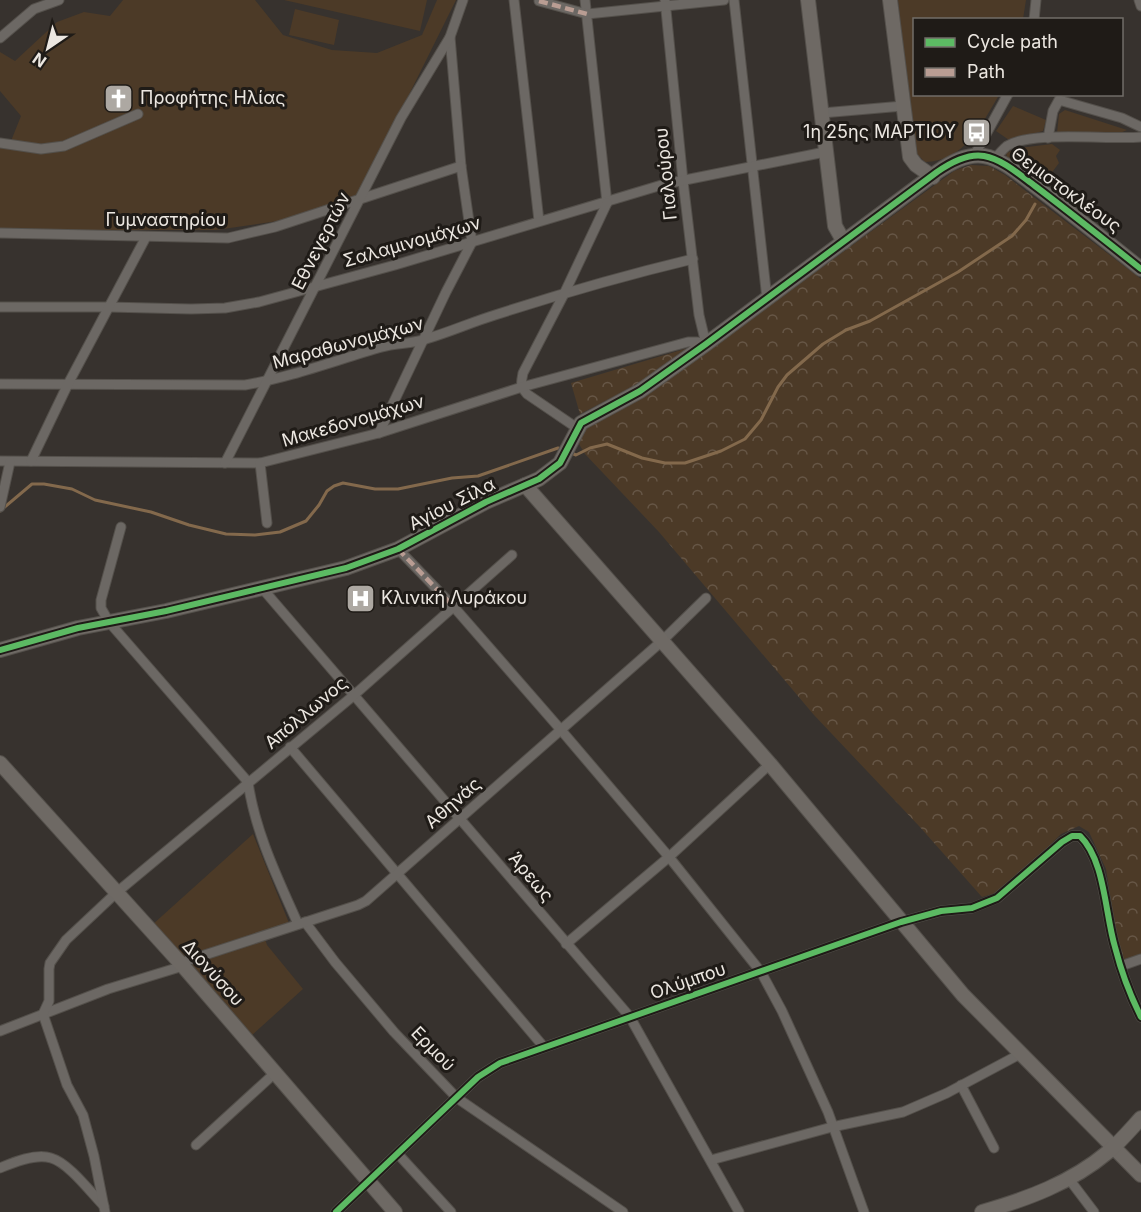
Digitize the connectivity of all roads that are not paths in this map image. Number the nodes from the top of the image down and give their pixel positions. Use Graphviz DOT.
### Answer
graph roads {
  1 [pos="59,0"];
  2 [pos="464,0"];
  3 [pos="514,0"];
  4 [pos="585,0"];
  5 [pos="724,0"];
  6 [pos="734,0"];
  7 [pos="808,0"];
  8 [pos="890,0"];
  9 [pos="1036,0"];
  10 [pos="1139,0"];
  11 [pos="539,1"];
  12 [pos="665,3"];
  13 [pos="1141,6"];
  14 [pos="587,14"];
  15 [pos="1034,18"];
  16 [pos="450,37"];
  17 [pos="0,38"];
  18 [pos="1007,96"];
  19 [pos="903,106"];
  20 [pos="822,113"];
  21 [pos="138,114"];
  22 [pos="1141,127"];
  23 [pos="1141,137"];
  24 [pos="1048,138"];
  25 [pos="0,143"];
  26 [pos="825,152"];
  27 [pos="974,156"];
  28 [pos="994,160"];
  29 [pos="461,166"];
  30 [pos="752,166"];
  31 [pos="933,177"];
  32 [pos="683,181"];
  33 [pos="362,198"];
  34 [pos="607,203"];
  35 [pos="539,221"];
  36 [pos="0,233"];
  37 [pos="146,237"];
  38 [pos="472,242"];
  39 [pos="844,242"];
  40 [pos="693,260"];
  41 [pos="1141,269"];
  42 [pos="316,286"];
  43 [pos="564,294"];
  44 [pos="767,299"];
  45 [pos="0,307"];
  46 [pos="108,307"];
  47 [pos="424,340"];
  48 [pos="706,345"];
  49 [pos="268,381"];
  50 [pos="0,384"];
  51 [pos="68,384"];
  52 [pos="522,387"];
  53 [pos="578,428"];
  54 [pos="379,433"];
  55 [pos="0,461"];
  56 [pos="31,461"];
  57 [pos="10,462"];
  58 [pos="225,463"];
  59 [pos="260,463"];
  60 [pos="525,485"];
  61 [pos="0,507"];
  62 [pos="267,523"];
  63 [pos="121,528"];
  64 [pos="398,549"];
  65 [pos="512,555"];
  66 [pos="262,588"];
  67 [pos="706,598"];
  68 [pos="453,606"];
  69 [pos="110,621"];
  70 [pos="662,641"];
  71 [pos="0,650"];
  72 [pos="353,696"];
  73 [pos="561,730"];
  74 [pos="290,747"];
  75 [pos="0,763"];
  76 [pos="770,764"];
  77 [pos="248,782"];
  78 [pos="459,819"];
  79 [pos="669,857"];
  80 [pos="397,873"];
  81 [pos="116,892"];
  82 [pos="901,922"];
  83 [pos="302,923"];
  84 [pos="566,944"];
  85 [pos="1141,959"];
  86 [pos="182,964"];
  87 [pos="1121,966"];
  88 [pos="761,972"];
  89 [pos="43,1014"];
  90 [pos="630,1017"];
  91 [pos="1141,1017"];
  92 [pos="0,1030"];
  93 [pos="543,1046"];
  94 [pos="1022,1053"];
  95 [pos="276,1072"];
  96 [pos="962,1085"];
  97 [pos="457,1098"];
  98 [pos="1141,1118"];
  99 [pos="832,1126"];
  100 [pos="195,1145"];
  101 [pos="1114,1146"];
  102 [pos="994,1148"];
  103 [pos="398,1154"];
  104 [pos="711,1160"];
  105 [pos="0,1168"];
  106 [pos="1141,1175"];
  107 [pos="1069,1179"];
  108 [pos="368,1182"];
  109 [pos="1017,1207"];
  110 [pos="607,1208"];
  111 [pos="107,1210"];
  112 [pos="336,1212"];
  113 [pos="395,1212"];
  114 [pos="451,1212"];
  115 [pos="623,1212"];
  116 [pos="739,1212"];
  117 [pos="864,1212"];
  118 [pos="982,1212"];
  119 [pos="1094,1212"];
  1 -- 17 [label="street"];
  2 -- 16 [label="street, Εθνεγερτών"];
  3 -- 35 [label="street"];
  4 -- 14 [label="street"];
  5 -- 12 [label="street"];
  6 -- 30 [label="street"];
  7 -- 20 [label="street"];
  8 -- 19 [label="street"];
  9 -- 15 [label="street"];
  10 -- 13 [label="street"];
  11 -- 14 [label="street"];
  12 -- 14 [label="street"];
  12 -- 32 [label="street, Γιαλούρου"];
  14 -- 34 [label="street"];
  16 -- 29 [label="street"];
  16 -- 33 [label="street, Εθνεγερτών"];
  18 -- 27 [label="street"];
  19 -- 20 [label="street"];
  19 -- 31 [label="street"];
  20 -- 26 [label="street"];
  21 -- 25 [label="street"];
  22 -- 24 [label="street"];
  23 -- 24 [label="street"];
  24 -- 28 [label="street"];
  26 -- 30 [label="street, Σαλαμινομάχων"];
  26 -- 39 [label="street"];
  27 -- 28 [label="street, Θεμιστοκλέους"];
  27 -- 31 [label="street"];
  28 -- 41 [label="street, Θεμιστοκλέους"];
  29 -- 33 [label="street, Γυμναστηρίου"];
  29 -- 38 [label="street"];
  30 -- 32 [label="street, Σαλαμινομάχων"];
  30 -- 44 [label="street"];
  31 -- 39 [label="street"];
  32 -- 34 [label="street, Σαλαμινομάχων"];
  32 -- 40 [label="street, Γιαλούρου"];
  33 -- 37 [label="street, Γυμναστηρίου"];
  33 -- 42 [label="street, Εθνεγερτών"];
  34 -- 35 [label="street, Σαλαμινομάχων"];
  34 -- 43 [label="street"];
  35 -- 38 [label="street, Σαλαμινομάχων"];
  36 -- 37 [label="street, Γυμναστηρίου"];
  37 -- 46 [label="street"];
  38 -- 42 [label="street, Σαλαμινομάχων"];
  38 -- 47 [label="street"];
  39 -- 44 [label="street"];
  40 -- 43 [label="street, Μαραθωνομάχων"];
  40 -- 48 [label="street, Γιαλούρου"];
  42 -- 46 [label="street, Σαλαμινομάχων"];
  42 -- 49 [label="street, Εθνεγερτών"];
  43 -- 47 [label="street, Μαραθωνομάχων"];
  43 -- 52 [label="street"];
  44 -- 48 [label="street"];
  45 -- 46 [label="street, Σαλαμινομάχων"];
  46 -- 51 [label="street"];
  47 -- 49 [label="street, Μαραθωνομάχων"];
  47 -- 54 [label="street"];
  48 -- 52 [label="street, Μακεδονομάχων"];
  48 -- 53 [label="street"];
  49 -- 51 [label="street, Μαραθωνομάχων"];
  49 -- 58 [label="street, Εθνεγερτών"];
  50 -- 51 [label="street, Μαραθωνομάχων"];
  51 -- 56 [label="street"];
  52 -- 53 [label="street"];
  52 -- 54 [label="street, Μακεδονομάχων"];
  53 -- 60 [label="street, Αγίου Σίλα"];
  54 -- 59 [label="street, Μακεδονομάχων"];
  55 -- 57 [label="street, Μακεδονομάχων"];
  56 -- 57 [label="street, Μακεδονομάχων"];
  56 -- 58 [label="street, Μακεδονομάχων"];
  57 -- 61 [label="street"];
  58 -- 59 [label="street, Μακεδονομάχων"];
  59 -- 62 [label="street"];
  60 -- 64 [label="street, Αγίου Σίλα"];
  60 -- 70 [label="street"];
  63 -- 69 [label="street"];
  64 -- 66 [label="street, Αγίου Σίλα"];
  64 -- 68 [label="street"];
  65 -- 68 [label="street, Απόλλωνος"];
  66 -- 69 [label="street, Αγίου Σίλα"];
  66 -- 72 [label="street, Άρεως"];
  67 -- 70 [label="street, Αθηνάς"];
  68 -- 72 [label="street, Απόλλωνος"];
  68 -- 73 [label="street"];
  69 -- 71 [label="street, Αγίου Σίλα"];
  69 -- 77 [label="street"];
  70 -- 73 [label="street, Αθηνάς"];
  70 -- 76 [label="street"];
  72 -- 74 [label="street, Απόλλωνος"];
  72 -- 78 [label="street, Άρεως"];
  73 -- 78 [label="street, Αθηνάς"];
  73 -- 79 [label="street"];
  74 -- 77 [label="street, Απόλλωνος"];
  74 -- 80 [label="street"];
  75 -- 81 [label="street, Διονύσου"];
  76 -- 79 [label="street"];
  76 -- 82 [label="street"];
  77 -- 81 [label="street, Απόλλωνος"];
  77 -- 83 [label="street, Ερμού"];
  78 -- 80 [label="street, Αθηνάς"];
  78 -- 84 [label="street, Άρεως"];
  79 -- 84 [label="street"];
  79 -- 88 [label="street"];
  80 -- 83 [label="street, Αθηνάς"];
  80 -- 93 [label="street"];
  81 -- 86 [label="street, Διονύσου"];
  81 -- 89 [label="street, Απόλλωνος"];
  82 -- 87 [label="street, Ολύμπου"];
  82 -- 88 [label="street, Ολύμπου"];
  82 -- 94 [label="street"];
  83 -- 86 [label="street, Αθηνάς"];
  83 -- 97 [label="street, Ερμού"];
  84 -- 90 [label="street, Άρεως"];
  85 -- 87 [label="street"];
  86 -- 89 [label="street, Αθηνάς"];
  86 -- 95 [label="street, Διονύσου"];
  87 -- 91 [label="street"];
  88 -- 90 [label="street, Ολύμπου"];
  88 -- 99 [label="street"];
  89 -- 92 [label="street, Αθηνάς"];
  89 -- 111 [label="street"];
  90 -- 93 [label="street, Ολύμπου"];
  90 -- 104 [label="street, Άρεως"];
  93 -- 97 [label="street, Ολύμπου"];
  94 -- 96 [label="street"];
  94 -- 101 [label="street"];
  95 -- 100 [label="street"];
  95 -- 108 [label="street, Διονύσου"];
  96 -- 99 [label="street"];
  96 -- 102 [label="street"];
  97 -- 103 [label="street, Ολύμπου"];
  97 -- 110 [label="street, Ερμού"];
  98 -- 101 [label="street"];
  99 -- 104 [label="street"];
  99 -- 117 [label="street"];
  101 -- 106 [label="street"];
  101 -- 107 [label="street"];
  103 -- 108 [label="street, Ολύμπου"];
  103 -- 114 [label="street"];
  104 -- 116 [label="street, Άρεως"];
  105 -- 111 [label="street"];
  107 -- 109 [label="street"];
  107 -- 119 [label="street"];
  108 -- 112 [label="street, Ολύμπου"];
  108 -- 113 [label="street, Διονύσου"];
  109 -- 118 [label="street"];
  110 -- 115 [label="street, Ερμού"];
}
